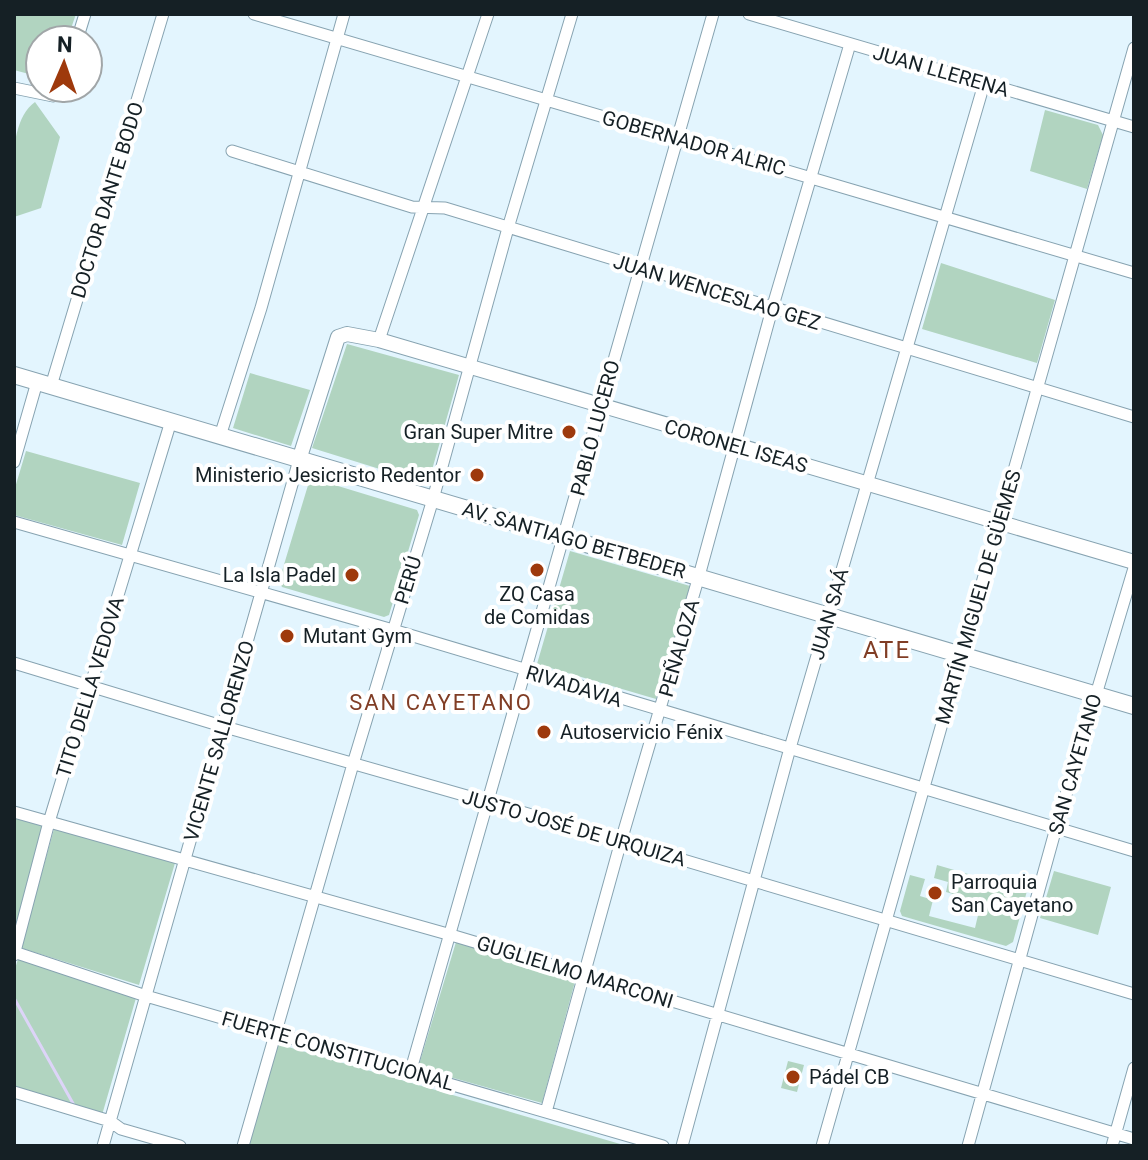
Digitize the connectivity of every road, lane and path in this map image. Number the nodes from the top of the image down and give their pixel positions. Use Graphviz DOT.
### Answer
graph roads {
  1 [pos="163,14"];
  2 [pos="254,14"];
  3 [pos="344,14"];
  4 [pos="488,14"];
  5 [pos="572,14"];
  6 [pos="713,14"];
  7 [pos="749,14"];
  8 [pos="337,38"];
  9 [pos="850,44"];
  10 [pos="1134,48"];
  11 [pos="468,76"];
  12 [pos="984,84"];
  13 [pos="548,99"];
  14 [pos="1113,121"];
  15 [pos="1134,127"];
  16 [pos="677,137"];
  17 [pos="232,151"];
  18 [pos="300,173"];
  19 [pos="810,177"];
  20 [pos="425,208"];
  21 [pos="943,216"];
  22 [pos="508,228"];
  23 [pos="1075,255"];
  24 [pos="640,268"];
  25 [pos="1134,273"];
  26 [pos="772,309"];
  27 [pos="338,337"];
  28 [pos="379,340"];
  29 [pos="905,349"];
  30 [pos="471,368"];
  31 [pos="14,375"];
  32 [pos="44,384"];
  33 [pos="1037,388"];
  34 [pos="601,406"];
  35 [pos="1134,417"];
  36 [pos="171,421"];
  37 [pos="220,436"];
  38 [pos="734,445"];
  39 [pos="299,460"];
  40 [pos="14,462"];
  41 [pos="866,484"];
  42 [pos="433,499"];
  43 [pos="14,522"];
  44 [pos="999,523"];
  45 [pos="565,537"];
  46 [pos="130,557"];
  47 [pos="1134,565"];
  48 [pos="699,576"];
  49 [pos="261,594"];
  50 [pos="828,614"];
  51 [pos="393,630"];
  52 [pos="962,654"];
  53 [pos="14,663"];
  54 [pos="527,672"];
  55 [pos="91,686"];
  56 [pos="1095,694"];
  57 [pos="1134,706"];
  58 [pos="660,712"];
  59 [pos="225,727"];
  60 [pos="790,748"];
  61 [pos="353,764"];
  62 [pos="923,788"];
  63 [pos="488,802"];
  64 [pos="14,812"];
  65 [pos="49,822"];
  66 [pos="1056,828"];
  67 [pos="621,841"];
  68 [pos="1134,851"];
  69 [pos="185,860"];
  70 [pos="754,882"];
  71 [pos="315,897"];
  72 [pos="886,920"];
  73 [pos="451,935"];
  74 [pos="14,953"];
  75 [pos="1019,960"];
  76 [pos="584,974"];
  77 [pos="1134,994"];
  78 [pos="146,996"];
  79 [pos="719,1015"];
  80 [pos="275,1033"];
  81 [pos="848,1053"];
  82 [pos="1134,1068"];
  83 [pos="410,1073"];
  84 [pos="14,1092"];
  85 [pos="984,1094"];
  86 [pos="546,1112"];
  87 [pos="110,1121"];
  88 [pos="1115,1133"];
  89 [pos="1134,1139"];
  90 [pos="103,1146"];
  91 [pos="180,1146"];
  92 [pos="243,1146"];
  93 [pos="663,1146"];
  94 [pos="682,1146"];
  95 [pos="822,1146"];
  96 [pos="968,1146"];
  97 [pos="1112,1146"];
  1 -- 32 [label="street, DOCTOR DANTE BODO"];
  2 -- 8 [label="street, GOBERNADOR ALRIC"];
  3 -- 8 [label="street"];
  4 -- 11 [label="street"];
  5 -- 13 [label="street, PERÚ"];
  6 -- 16 [label="street, PABLO LUCERO"];
  7 -- 9 [label="street, JUAN LLERENA"];
  8 -- 11 [label="street, GOBERNADOR ALRIC"];
  8 -- 18 [label="street"];
  9 -- 12 [label="street, JUAN LLERENA"];
  9 -- 19 [label="street, PEÑALOZA"];
  10 -- 14 [label="street, MARTÍN MIGUEL DE GÜEMES"];
  11 -- 13 [label="street, GOBERNADOR ALRIC"];
  11 -- 20 [label="street"];
  12 -- 14 [label="street, JUAN LLERENA"];
  12 -- 21 [label="street, JUAN SAÁ"];
  13 -- 16 [label="street, GOBERNADOR ALRIC"];
  13 -- 22 [label="street, PERÚ"];
  14 -- 15 [label="street, JUAN LLERENA"];
  14 -- 23 [label="street, MARTÍN MIGUEL DE GÜEMES"];
  16 -- 19 [label="street, GOBERNADOR ALRIC"];
  16 -- 24 [label="street, PABLO LUCERO"];
  17 -- 18 [label="street, JUAN WENCESLAO GEZ"];
  18 -- 20 [label="street, JUAN WENCESLAO GEZ"];
  18 -- 37 [label="street"];
  19 -- 21 [label="street, GOBERNADOR ALRIC"];
  19 -- 26 [label="street, PEÑALOZA"];
  20 -- 22 [label="street, JUAN WENCESLAO GEZ"];
  20 -- 28 [label="street"];
  21 -- 23 [label="street, GOBERNADOR ALRIC"];
  21 -- 29 [label="street, JUAN SAÁ"];
  22 -- 24 [label="street, JUAN WENCESLAO GEZ"];
  22 -- 30 [label="street, PERÚ"];
  23 -- 25 [label="street, GOBERNADOR ALRIC"];
  23 -- 33 [label="street, MARTÍN MIGUEL DE GÜEMES"];
  24 -- 26 [label="street, JUAN WENCESLAO GEZ"];
  24 -- 34 [label="street, PABLO LUCERO"];
  26 -- 29 [label="street, JUAN WENCESLAO GEZ"];
  26 -- 38 [label="street, PEÑALOZA"];
  27 -- 28 [label="street, CORONEL ISEAS"];
  27 -- 39 [label="street, VICENTE SALLORENZO"];
  28 -- 30 [label="street, CORONEL ISEAS"];
  29 -- 33 [label="street, JUAN WENCESLAO GEZ"];
  29 -- 41 [label="street, JUAN SAÁ"];
  30 -- 34 [label="street, CORONEL ISEAS"];
  30 -- 42 [label="street, PERÚ"];
  31 -- 32 [label="main road, AV. SANTIAGO BETBEDER"];
  32 -- 36 [label="main road, AV. SANTIAGO BETBEDER"];
  32 -- 40 [label="street, DOCTOR DANTE BODO"];
  33 -- 35 [label="street, JUAN WENCESLAO GEZ"];
  33 -- 44 [label="street, MARTÍN MIGUEL DE GÜEMES"];
  34 -- 38 [label="street, CORONEL ISEAS"];
  34 -- 45 [label="street, PABLO LUCERO"];
  36 -- 37 [label="main road, AV. SANTIAGO BETBEDER"];
  36 -- 46 [label="street, TITO DELLA VEDOVA"];
  37 -- 39 [label="main road, AV. SANTIAGO BETBEDER"];
  38 -- 41 [label="street, CORONEL ISEAS"];
  38 -- 48 [label="street, PEÑALOZA"];
  39 -- 42 [label="main road, AV. SANTIAGO BETBEDER"];
  39 -- 49 [label="street, VICENTE SALLORENZO"];
  41 -- 44 [label="street, CORONEL ISEAS"];
  41 -- 50 [label="street, JUAN SAÁ"];
  42 -- 45 [label="main road, AV. SANTIAGO BETBEDER"];
  42 -- 51 [label="street, PERÚ"];
  43 -- 46 [label="street, RIVADAVIA"];
  44 -- 47 [label="street, CORONEL ISEAS"];
  44 -- 52 [label="street, MARTÍN MIGUEL DE GÜEMES"];
  45 -- 48 [label="main road, AV. SANTIAGO BETBEDER"];
  45 -- 54 [label="street, PABLO LUCERO"];
  46 -- 49 [label="street, RIVADAVIA"];
  46 -- 55 [label="street, TITO DELLA VEDOVA"];
  47 -- 56 [label="street, SAN CAYETANO"];
  48 -- 50 [label="main road, AV. SANTIAGO BETBEDER"];
  48 -- 58 [label="street, PEÑALOZA"];
  49 -- 51 [label="street, RIVADAVIA"];
  49 -- 59 [label="street, VICENTE SALLORENZO"];
  50 -- 52 [label="main road, AV. SANTIAGO BETBEDER"];
  50 -- 60 [label="street, JUAN SAÁ"];
  51 -- 54 [label="street, RIVADAVIA"];
  51 -- 61 [label="street, PERÚ"];
  52 -- 56 [label="main road, AV. SANTIAGO BETBEDER"];
  52 -- 62 [label="street, MARTÍN MIGUEL DE GÜEMES"];
  53 -- 55 [label="street, JUSTO JOSÉ DE URQUIZA"];
  54 -- 58 [label="street, RIVADAVIA"];
  54 -- 63 [label="street, PABLO LUCERO"];
  55 -- 59 [label="street, JUSTO JOSÉ DE URQUIZA"];
  55 -- 65 [label="street, TITO DELLA VEDOVA"];
  56 -- 57 [label="main road, AV. SANTIAGO BETBEDER"];
  56 -- 66 [label="street, SAN CAYETANO"];
  58 -- 60 [label="street, RIVADAVIA"];
  58 -- 67 [label="street, PEÑALOZA"];
  59 -- 61 [label="street, JUSTO JOSÉ DE URQUIZA"];
  59 -- 69 [label="street, VICENTE SALLORENZO"];
  60 -- 62 [label="street, RIVADAVIA"];
  60 -- 70 [label="street, JUAN SAÁ"];
  61 -- 63 [label="street, JUSTO JOSÉ DE URQUIZA"];
  61 -- 71 [label="street, PERÚ"];
  62 -- 66 [label="street, RIVADAVIA"];
  62 -- 72 [label="street, MARTÍN MIGUEL DE GÜEMES"];
  63 -- 67 [label="street, JUSTO JOSÉ DE URQUIZA"];
  63 -- 73 [label="street, PABLO LUCERO"];
  64 -- 65 [label="street, GUGLIELMO MARCONI"];
  65 -- 69 [label="street, GUGLIELMO MARCONI"];
  65 -- 74 [label="street, TITO DELLA VEDOVA"];
  66 -- 68 [label="street, RIVADAVIA"];
  66 -- 75 [label="street, SAN CAYETANO"];
  67 -- 70 [label="street, JUSTO JOSÉ DE URQUIZA"];
  67 -- 76 [label="street, PEÑALOZA"];
  69 -- 71 [label="street, GUGLIELMO MARCONI"];
  69 -- 78 [label="street, VICENTE SALLORENZO"];
  70 -- 72 [label="street, JUSTO JOSÉ DE URQUIZA"];
  70 -- 79 [label="street, JUAN SAÁ"];
  71 -- 73 [label="street, GUGLIELMO MARCONI"];
  71 -- 80 [label="street, PERÚ"];
  72 -- 75 [label="street, JUSTO JOSÉ DE URQUIZA"];
  72 -- 81 [label="street, MARTÍN MIGUEL DE GÜEMES"];
  73 -- 76 [label="street, GUGLIELMO MARCONI"];
  73 -- 83 [label="street, PABLO LUCERO"];
  74 -- 78 [label="street, FUERTE CONSTITUCIONAL"];
  75 -- 77 [label="street, JUSTO JOSÉ DE URQUIZA"];
  75 -- 85 [label="street, SAN CAYETANO"];
  76 -- 79 [label="street, GUGLIELMO MARCONI"];
  76 -- 86 [label="street, PEÑALOZA"];
  78 -- 80 [label="street, FUERTE CONSTITUCIONAL"];
  78 -- 87 [label="street, VICENTE SALLORENZO"];
  79 -- 81 [label="street, GUGLIELMO MARCONI"];
  79 -- 94 [label="street, JUAN SAÁ"];
  80 -- 83 [label="street, FUERTE CONSTITUCIONAL"];
  80 -- 92 [label="street, PERÚ"];
  81 -- 85 [label="street, GUGLIELMO MARCONI"];
  81 -- 95 [label="street, MARTÍN MIGUEL DE GÜEMES"];
  82 -- 88 [label="street"];
  83 -- 86 [label="street, FUERTE CONSTITUCIONAL"];
  84 -- 87 [label="street"];
  85 -- 88 [label="street, GUGLIELMO MARCONI"];
  85 -- 96 [label="street, SAN CAYETANO"];
  86 -- 93 [label="street, FUERTE CONSTITUCIONAL"];
  87 -- 90 [label="street, VICENTE SALLORENZO"];
  87 -- 91 [label="street"];
  88 -- 89 [label="street, GUGLIELMO MARCONI"];
  88 -- 97 [label="street"];
}
